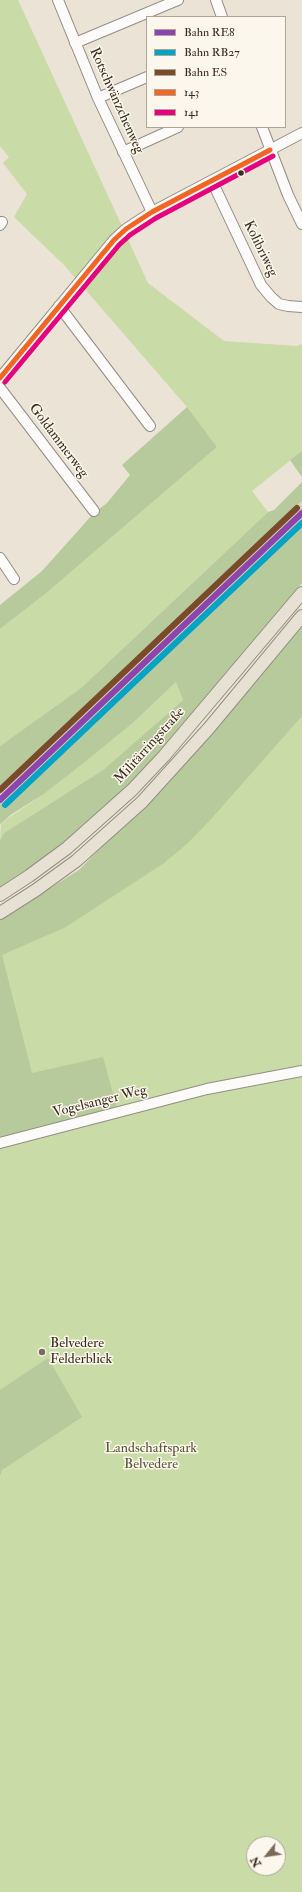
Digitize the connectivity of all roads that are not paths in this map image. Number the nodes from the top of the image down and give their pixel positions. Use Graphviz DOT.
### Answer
graph roads {
  1 [pos="58,0"];
  2 [pos="178,0"];
  3 [pos="216,0"];
  4 [pos="222,16"];
  5 [pos="75,42"];
  6 [pos="146,76"];
  7 [pos="98,98"];
  8 [pos="176,128"];
  9 [pos="262,128"];
  10 [pos="302,133"];
  11 [pos="270,150"];
  12 [pos="122,152"];
  13 [pos="212,181"];
  14 [pos="152,212"];
  15 [pos="302,224"];
  16 [pos="59,306"];
  17 [pos="302,307"];
  18 [pos="0,378"];
  19 [pos="0,388"];
  20 [pos="150,426"];
  21 [pos="94,511"];
  22 [pos="0,558"];
  23 [pos="14,579"];
  24 [pos="302,594"];
  25 [pos="302,616"];
  26 [pos="0,895"];
  27 [pos="0,913"];
  28 [pos="302,1071"];
  29 [pos="0,1143"];
  1 -- 5 [label="street, Rotschwänzchenweg"];
  2 -- 5 [label="street"];
  3 -- 4 [label="street"];
  5 -- 7 [label="street, Rotschwänzchenweg"];
  6 -- 7 [label="street"];
  7 -- 12 [label="street, Rotschwänzchenweg"];
  8 -- 12 [label="street"];
  9 -- 11 [label="street"];
  10 -- 11 [label="street"];
  11 -- 13 [label="street"];
  11 -- 15 [label="street"];
  12 -- 14 [label="street, Rotschwänzchenweg"];
  13 -- 14 [label="street"];
  13 -- 17 [label="street, Kolibriweg"];
  14 -- 16 [label="street"];
  16 -- 18 [label="street"];
  16 -- 20 [label="street"];
  19 -- 21 [label="street, Goldammerweg"];
  22 -- 23 [label="street"];
  24 -- 26 [label="main road, Militärringstraße"];
  25 -- 27 [label="main road"];
  28 -- 29 [label="street, Vogelsanger Weg"];
}
